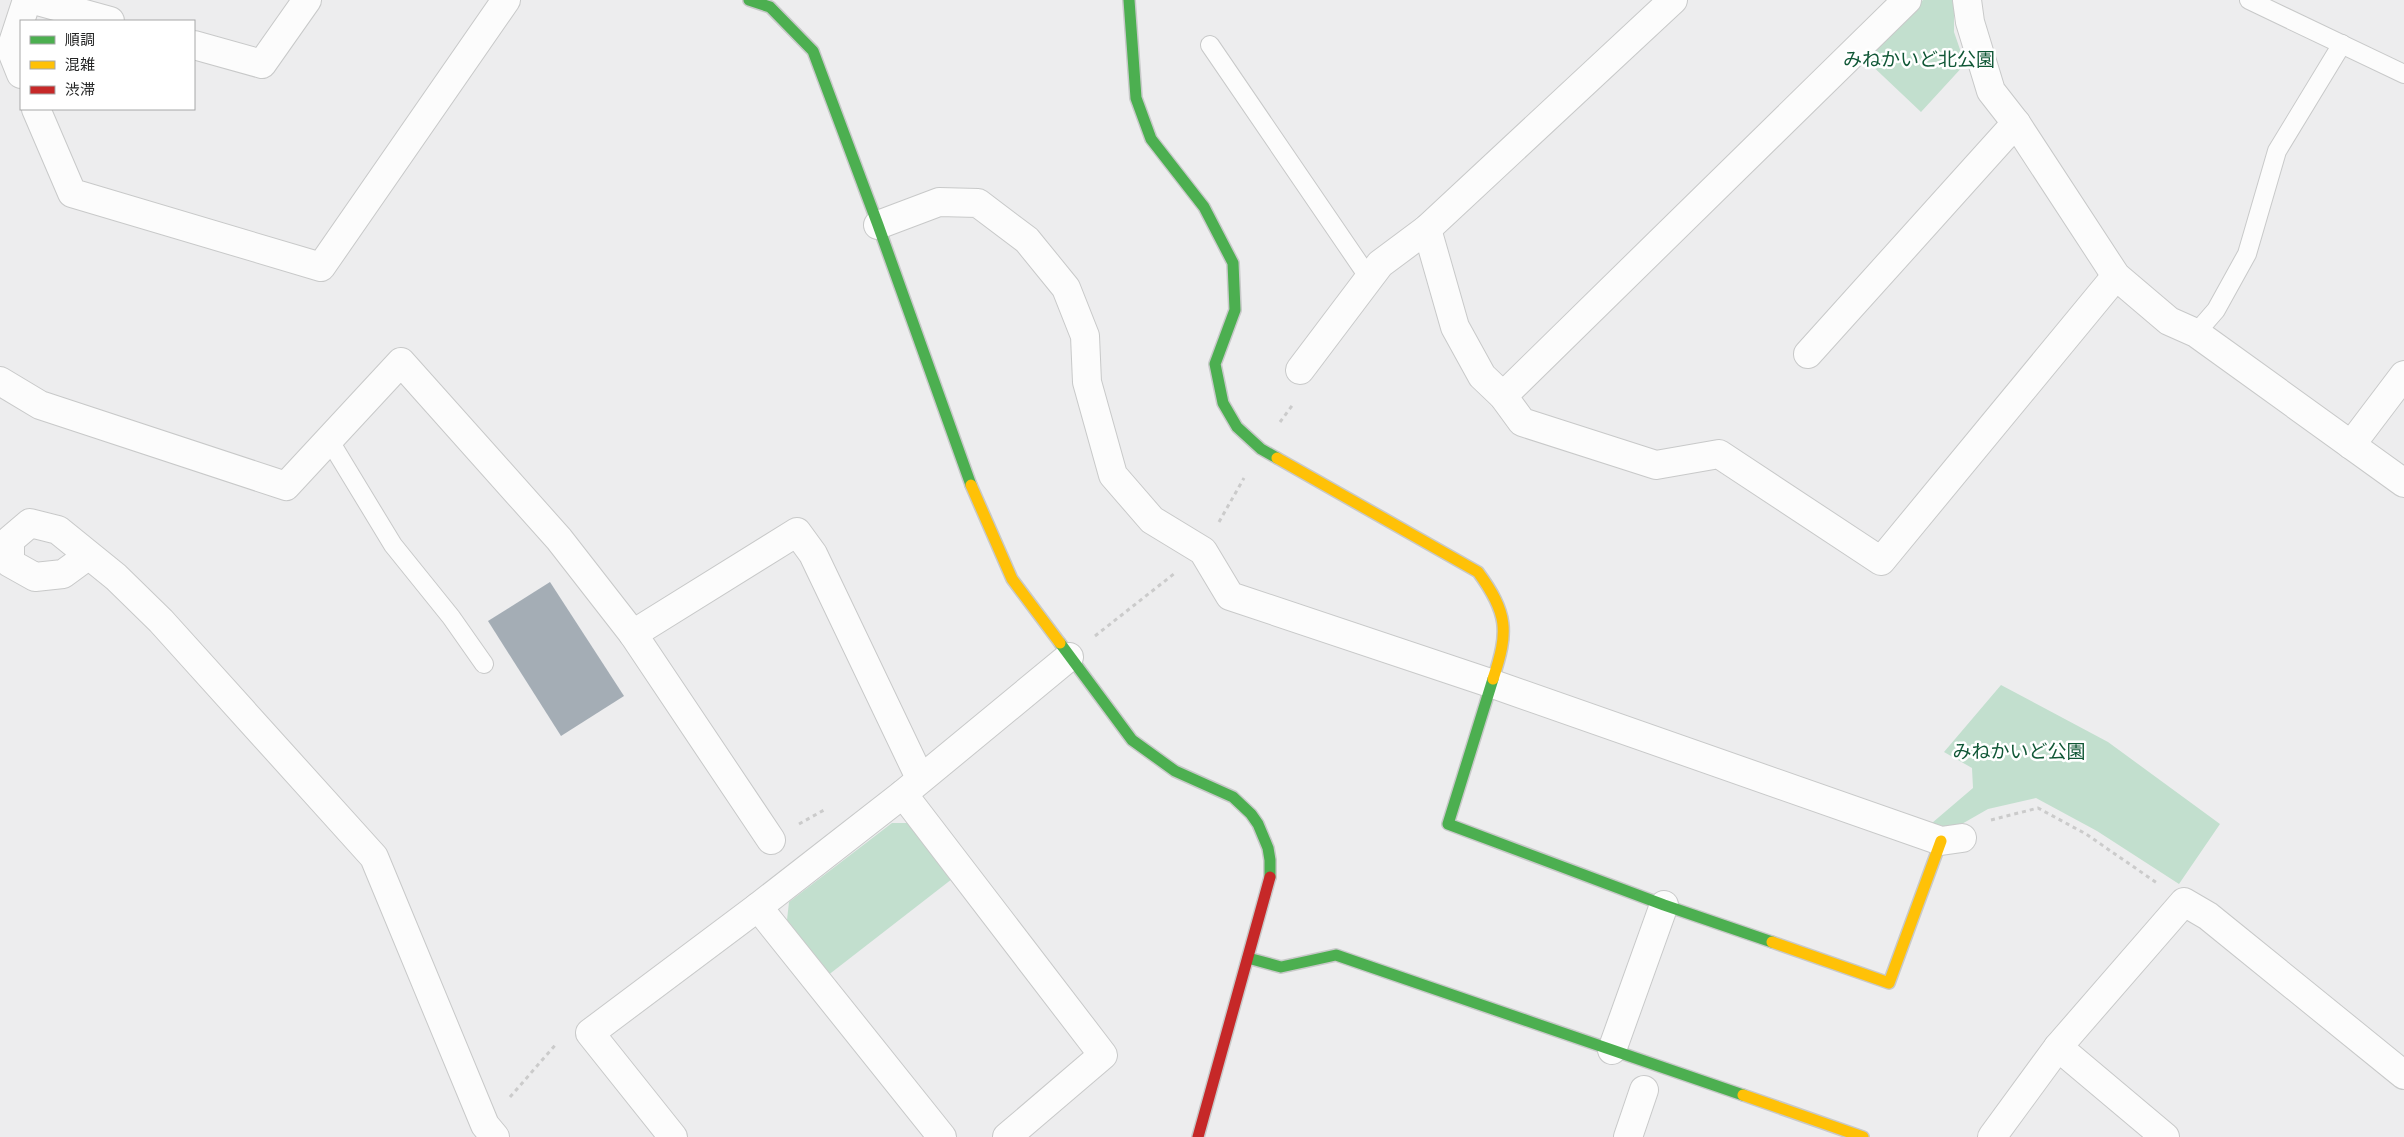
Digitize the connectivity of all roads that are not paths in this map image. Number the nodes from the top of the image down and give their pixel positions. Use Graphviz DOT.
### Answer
graph roads {
  1 [pos="27,0"];
  2 [pos="34,0"];
  3 [pos="307,0"];
  4 [pos="506,0"];
  5 [pos="749,0"];
  6 [pos="1129,0"];
  7 [pos="1674,0"];
  8 [pos="1907,0"];
  9 [pos="1967,0"];
  10 [pos="2249,0"];
  11 [pos="20,20"];
  12 [pos="106,20"];
  13 [pos="20,21"];
  14 [pos="2342,44"];
  15 [pos="195,45"];
  16 [pos="1210,45"];
  17 [pos="20,72"];
  18 [pos="2404,74"];
  19 [pos="36,110"];
  20 [pos="2016,123"];
  21 [pos="878,225"];
  22 [pos="1427,229"];
  23 [pos="2116,276"];
  24 [pos="1369,278"];
  25 [pos="2196,333"];
  26 [pos="1808,354"];
  27 [pos="1300,370"];
  28 [pos="2403,378"];
  29 [pos="0,381"];
  30 [pos="1503,396"];
  31 [pos="328,438"];
  32 [pos="2351,445"];
  33 [pos="2404,483"];
  34 [pos="88,554"];
  35 [pos="632,634"];
  36 [pos="1069,657"];
  37 [pos="484,664"];
  38 [pos="1493,684"];
  39 [pos="912,786"];
  40 [pos="1952,839"];
  41 [pos="771,840"];
  42 [pos="1664,905"];
  43 [pos="758,907"];
  44 [pos="1248,958"];
  45 [pos="2058,1047"];
  46 [pos="1612,1050"];
  47 [pos="2404,1075"];
  48 [pos="1644,1090"];
  49 [pos="490,1131"];
  50 [pos="673,1137"];
  51 [pos="942,1137"];
  52 [pos="1006,1137"];
  53 [pos="1198,1137"];
  54 [pos="1628,1137"];
  55 [pos="1863,1137"];
  56 [pos="1992,1137"];
  57 [pos="2165,1137"];
  1 -- 11 [label="street"];
  2 -- 12 [label="street"];
  3 -- 15 [label="street"];
  4 -- 19 [label="street"];
  5 -- 21 [label="street"];
  6 -- 38 [label="street"];
  7 -- 22 [label="street"];
  8 -- 30 [label="street"];
  9 -- 20 [label="street"];
  10 -- 14 [label="lane"];
  13 -- 17 [label="street"];
  14 -- 18 [label="lane"];
  14 -- 25 [label="lane"];
  16 -- 24 [label="lane"];
  20 -- 23 [label="street"];
  20 -- 26 [label="street"];
  21 -- 36 [label="street"];
  21 -- 38 [label="street"];
  22 -- 24 [label="street"];
  22 -- 30 [label="street"];
  23 -- 25 [label="street"];
  23 -- 30 [label="street"];
  24 -- 27 [label="street"];
  25 -- 32 [label="street"];
  28 -- 32 [label="street"];
  29 -- 31 [label="street"];
  31 -- 35 [label="street"];
  31 -- 37 [label="lane"];
  32 -- 33 [label="street"];
  34 -- 49 [label="street"];
  35 -- 39 [label="street"];
  35 -- 41 [label="street"];
  36 -- 39 [label="street"];
  36 -- 44 [label="street"];
  38 -- 40 [label="street"];
  38 -- 42 [label="street"];
  39 -- 43 [label="street"];
  39 -- 52 [label="street"];
  40 -- 42 [label="street"];
  42 -- 46 [label="street"];
  43 -- 50 [label="street"];
  43 -- 51 [label="street"];
  44 -- 46 [label="street"];
  44 -- 53 [label="street"];
  45 -- 47 [label="street"];
  45 -- 56 [label="street"];
  45 -- 57 [label="street"];
  46 -- 55 [label="street"];
  48 -- 54 [label="street"];
}
